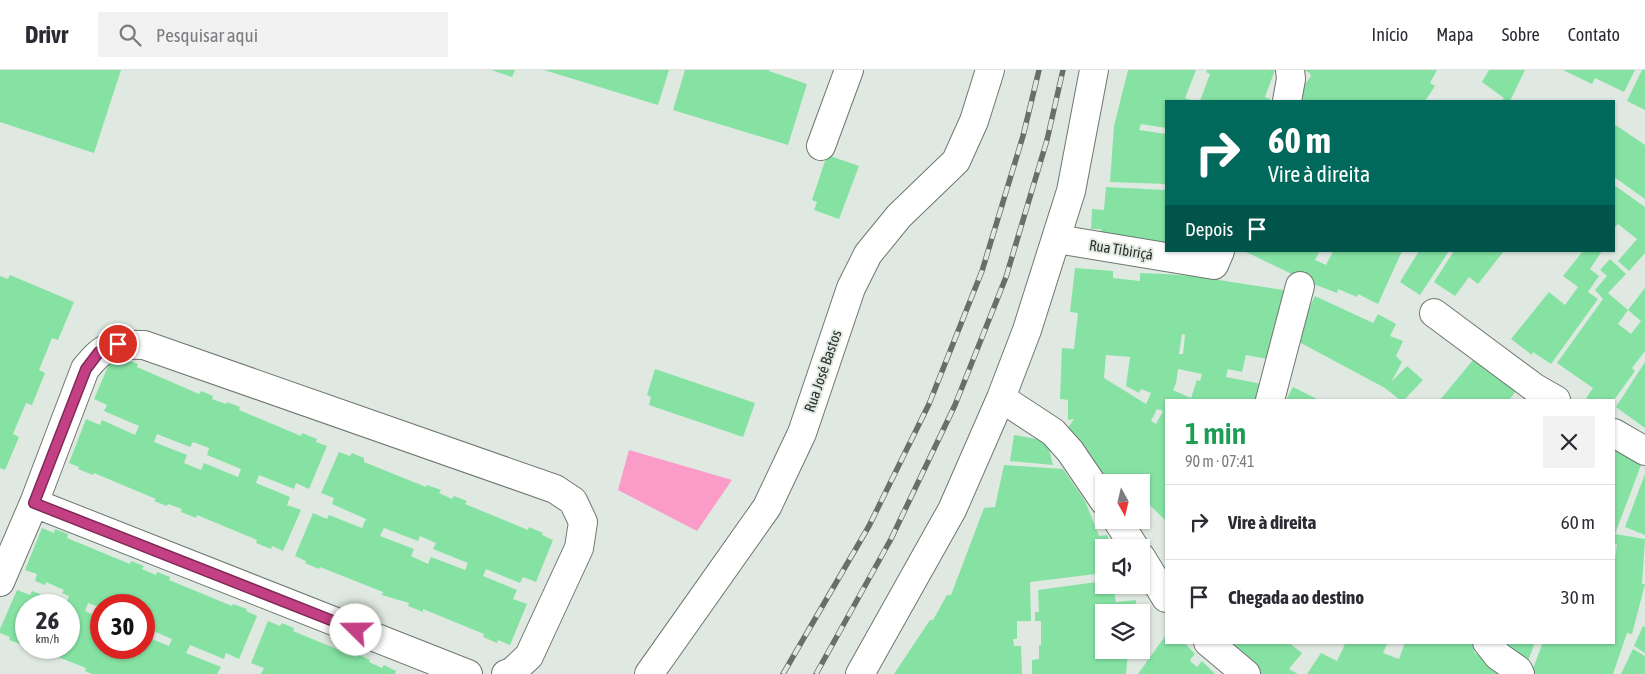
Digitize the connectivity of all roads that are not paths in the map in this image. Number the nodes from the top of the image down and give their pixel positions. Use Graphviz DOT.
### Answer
graph roads {
  1 [pos="849,70"];
  2 [pos="990,70"];
  3 [pos="1094,70"];
  4 [pos="1290,70"];
  5 [pos="1286,100"];
  6 [pos="821,146"];
  7 [pos="1057,240"];
  8 [pos="1217,258"];
  9 [pos="1300,286"];
  10 [pos="1434,312"];
  11 [pos="1001,398"];
  12 [pos="1270,399"];
  13 [pos="1554,399"];
  14 [pos="1615,434"];
  15 [pos="1645,450"];
  16 [pos="1095,488"];
  17 [pos="34,503"];
  18 [pos="1150,572"];
  19 [pos="0,582"];
  20 [pos="1165,596"];
  21 [pos="1210,644"];
  22 [pos="1489,644"];
  23 [pos="468,674"];
  24 [pos="506,674"];
  25 [pos="649,674"];
  26 [pos="860,674"];
  27 [pos="1246,674"];
  28 [pos="1520,674"];
  1 -- 6 [label="street"];
  2 -- 25 [label="street, Rua José Bastos"];
  3 -- 7 [label="street"];
  4 -- 5 [label="street"];
  7 -- 8 [label="street, Rua Tibiriçá"];
  7 -- 11 [label="street"];
  9 -- 12 [label="street"];
  10 -- 13 [label="street"];
  11 -- 16 [label="street"];
  11 -- 26 [label="street"];
  14 -- 15 [label="street"];
  17 -- 19 [label="street"];
  17 -- 23 [label="street"];
  17 -- 24 [label="street"];
  18 -- 20 [label="street"];
  21 -- 27 [label="street"];
  22 -- 28 [label="street"];
}
